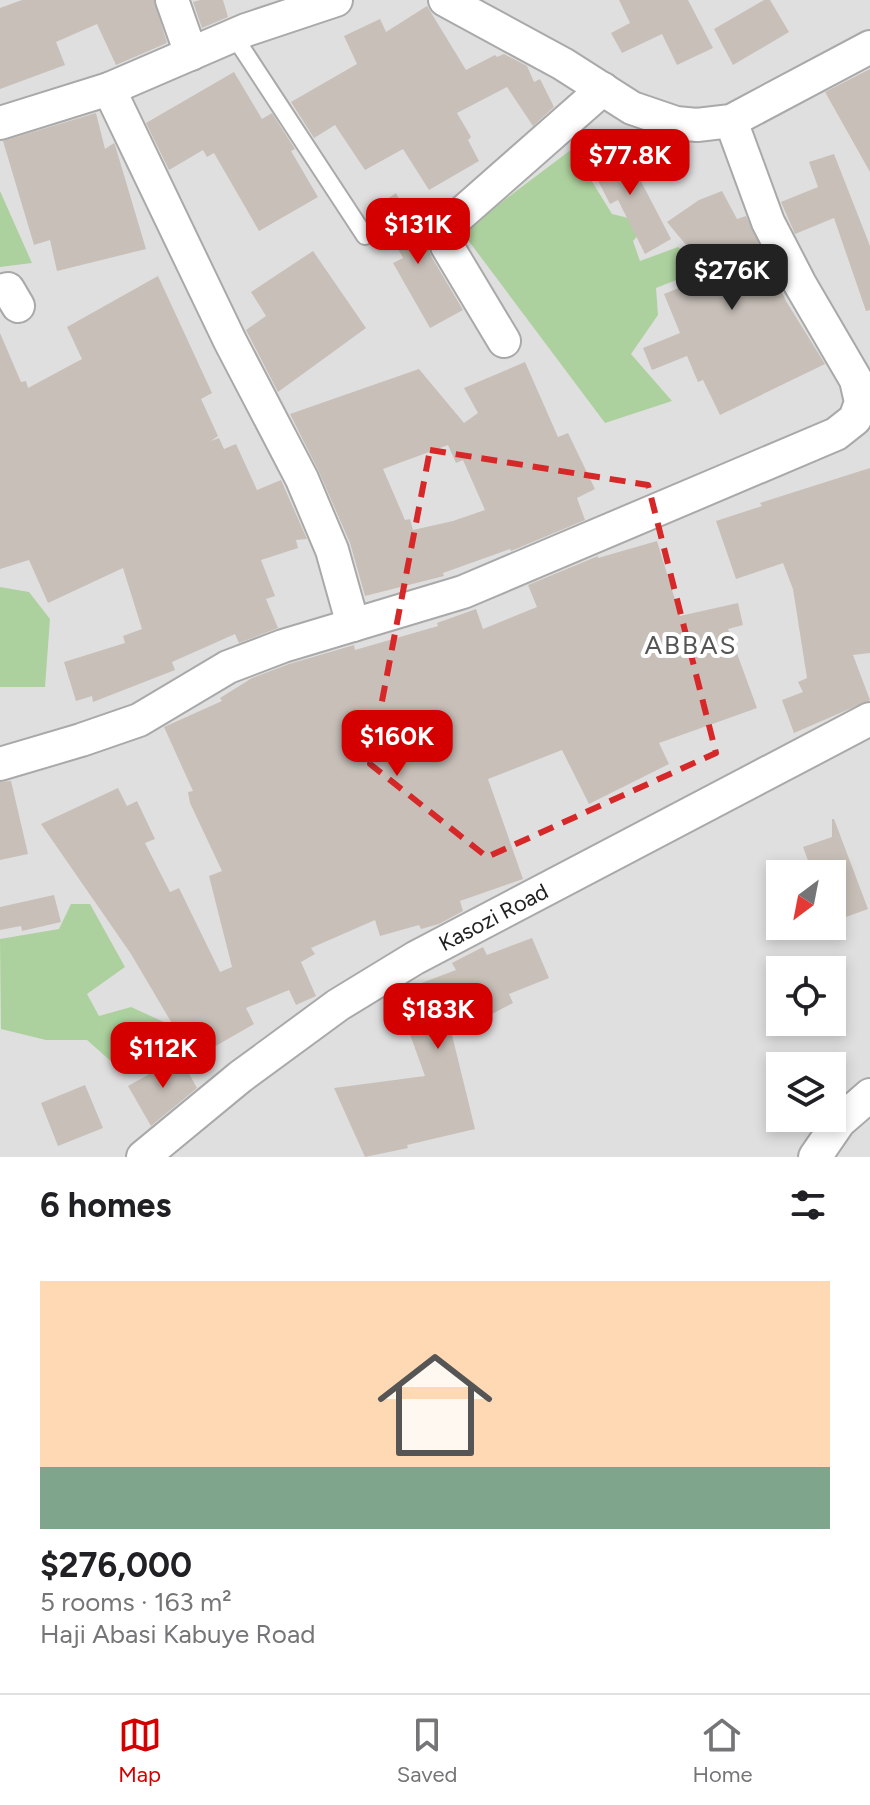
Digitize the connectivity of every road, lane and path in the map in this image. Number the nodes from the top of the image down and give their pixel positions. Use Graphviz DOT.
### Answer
graph roads {
  1 [pos="172,0"];
  2 [pos="336,0"];
  3 [pos="445,0"];
  4 [pos="234,36"];
  5 [pos="870,47"];
  6 [pos="191,54"];
  7 [pos="109,89"];
  8 [pos="603,89"];
  9 [pos="731,121"];
  10 [pos="0,123"];
  11 [pos="365,236"];
  12 [pos="504,341"];
  13 [pos="865,411"];
  14 [pos="353,625"];
  15 [pos="870,719"];
  16 [pos="0,764"];
  17 [pos="870,1095"];
  18 [pos="143,1157"];
  19 [pos="815,1157"];
  1 -- 6 [label="street"];
  2 -- 4 [label="street"];
  3 -- 8 [label="street"];
  4 -- 6 [label="street"];
  4 -- 11 [label="lane"];
  5 -- 9 [label="street"];
  6 -- 7 [label="street"];
  7 -- 10 [label="street"];
  7 -- 14 [label="street"];
  8 -- 9 [label="street"];
  8 -- 12 [label="street"];
  9 -- 13 [label="street"];
  13 -- 14 [label="street"];
  14 -- 16 [label="street"];
  15 -- 18 [label="street, Kasozi Road"];
  17 -- 19 [label="street"];
}
